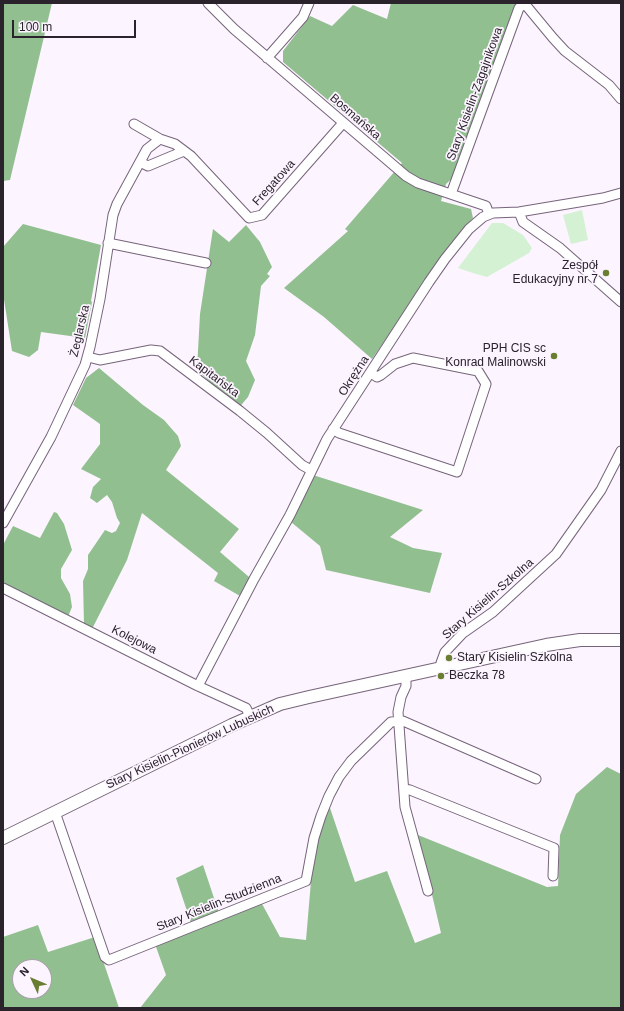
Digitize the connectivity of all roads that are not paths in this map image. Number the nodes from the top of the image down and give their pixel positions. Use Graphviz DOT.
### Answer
graph roads {
  1 [pos="208,3"];
  2 [pos="309,3"];
  3 [pos="524,4"];
  4 [pos="267,58"];
  5 [pos="621,99"];
  6 [pos="343,123"];
  7 [pos="134,124"];
  8 [pos="160,140"];
  9 [pos="184,151"];
  10 [pos="140,162"];
  11 [pos="621,193"];
  12 [pos="451,194"];
  13 [pos="519,212"];
  14 [pos="489,214"];
  15 [pos="108,243"];
  16 [pos="206,263"];
  17 [pos="621,302"];
  18 [pos="88,357"];
  19 [pos="371,373"];
  20 [pos="333,430"];
  21 [pos="621,450"];
  22 [pos="311,470"];
  23 [pos="3,523"];
  24 [pos="3,588"];
  25 [pos="621,640"];
  26 [pos="442,668"];
  27 [pos="406,676"];
  28 [pos="198,686"];
  29 [pos="250,716"];
  30 [pos="398,721"];
  31 [pos="536,779"];
  32 [pos="404,789"];
  33 [pos="55,812"];
  34 [pos="3,838"];
  35 [pos="553,876"];
  36 [pos="428,891"];
  1 -- 4 [label="street, Bosmańska"];
  2 -- 4 [label="street"];
  3 -- 5 [label="street"];
  3 -- 12 [label="street, Stary Kisielin-Zagajnikowa"];
  4 -- 6 [label="street, Bosmańska"];
  6 -- 9 [label="street, Fregatowa"];
  6 -- 12 [label="street, Bosmańska"];
  7 -- 8 [label="street, Fregatowa"];
  8 -- 9 [label="street, Fregatowa"];
  8 -- 10 [label="street, Żeglarska"];
  9 -- 10 [label="street"];
  10 -- 15 [label="street, Żeglarska"];
  11 -- 13 [label="street, Okrężna"];
  12 -- 14 [label="street, Bosmańska"];
  13 -- 14 [label="street, Okrężna"];
  13 -- 17 [label="street"];
  14 -- 19 [label="street, Okrężna"];
  15 -- 16 [label="street"];
  15 -- 18 [label="street, Żeglarska"];
  18 -- 22 [label="street, Kapitańska"];
  18 -- 23 [label="street, Żeglarska"];
  19 -- 20 [label="street, Okrężna"];
  19 -- 20 [label="street"];
  20 -- 22 [label="street, Okrężna"];
  21 -- 26 [label="street, Stary Kisielin-Szkolna"];
  22 -- 28 [label="street, Okrężna"];
  24 -- 28 [label="street, Kolejowa"];
  25 -- 26 [label="street, Stary Kisielin-Pionierów Lubuskich"];
  26 -- 27 [label="street, Stary Kisielin-Pionierów Lubuskich"];
  27 -- 29 [label="street, Stary Kisielin-Pionierów Lubuskich"];
  27 -- 30 [label="street"];
  28 -- 29 [label="street, Kolejowa"];
  29 -- 33 [label="street, Stary Kisielin-Pionierów Lubuskich"];
  30 -- 31 [label="street"];
  30 -- 32 [label="street"];
  30 -- 33 [label="street, Stary Kisielin-Studzienna"];
  32 -- 35 [label="street"];
  32 -- 36 [label="street"];
  33 -- 34 [label="street, Stary Kisielin-Pionierów Lubuskich"];
}
